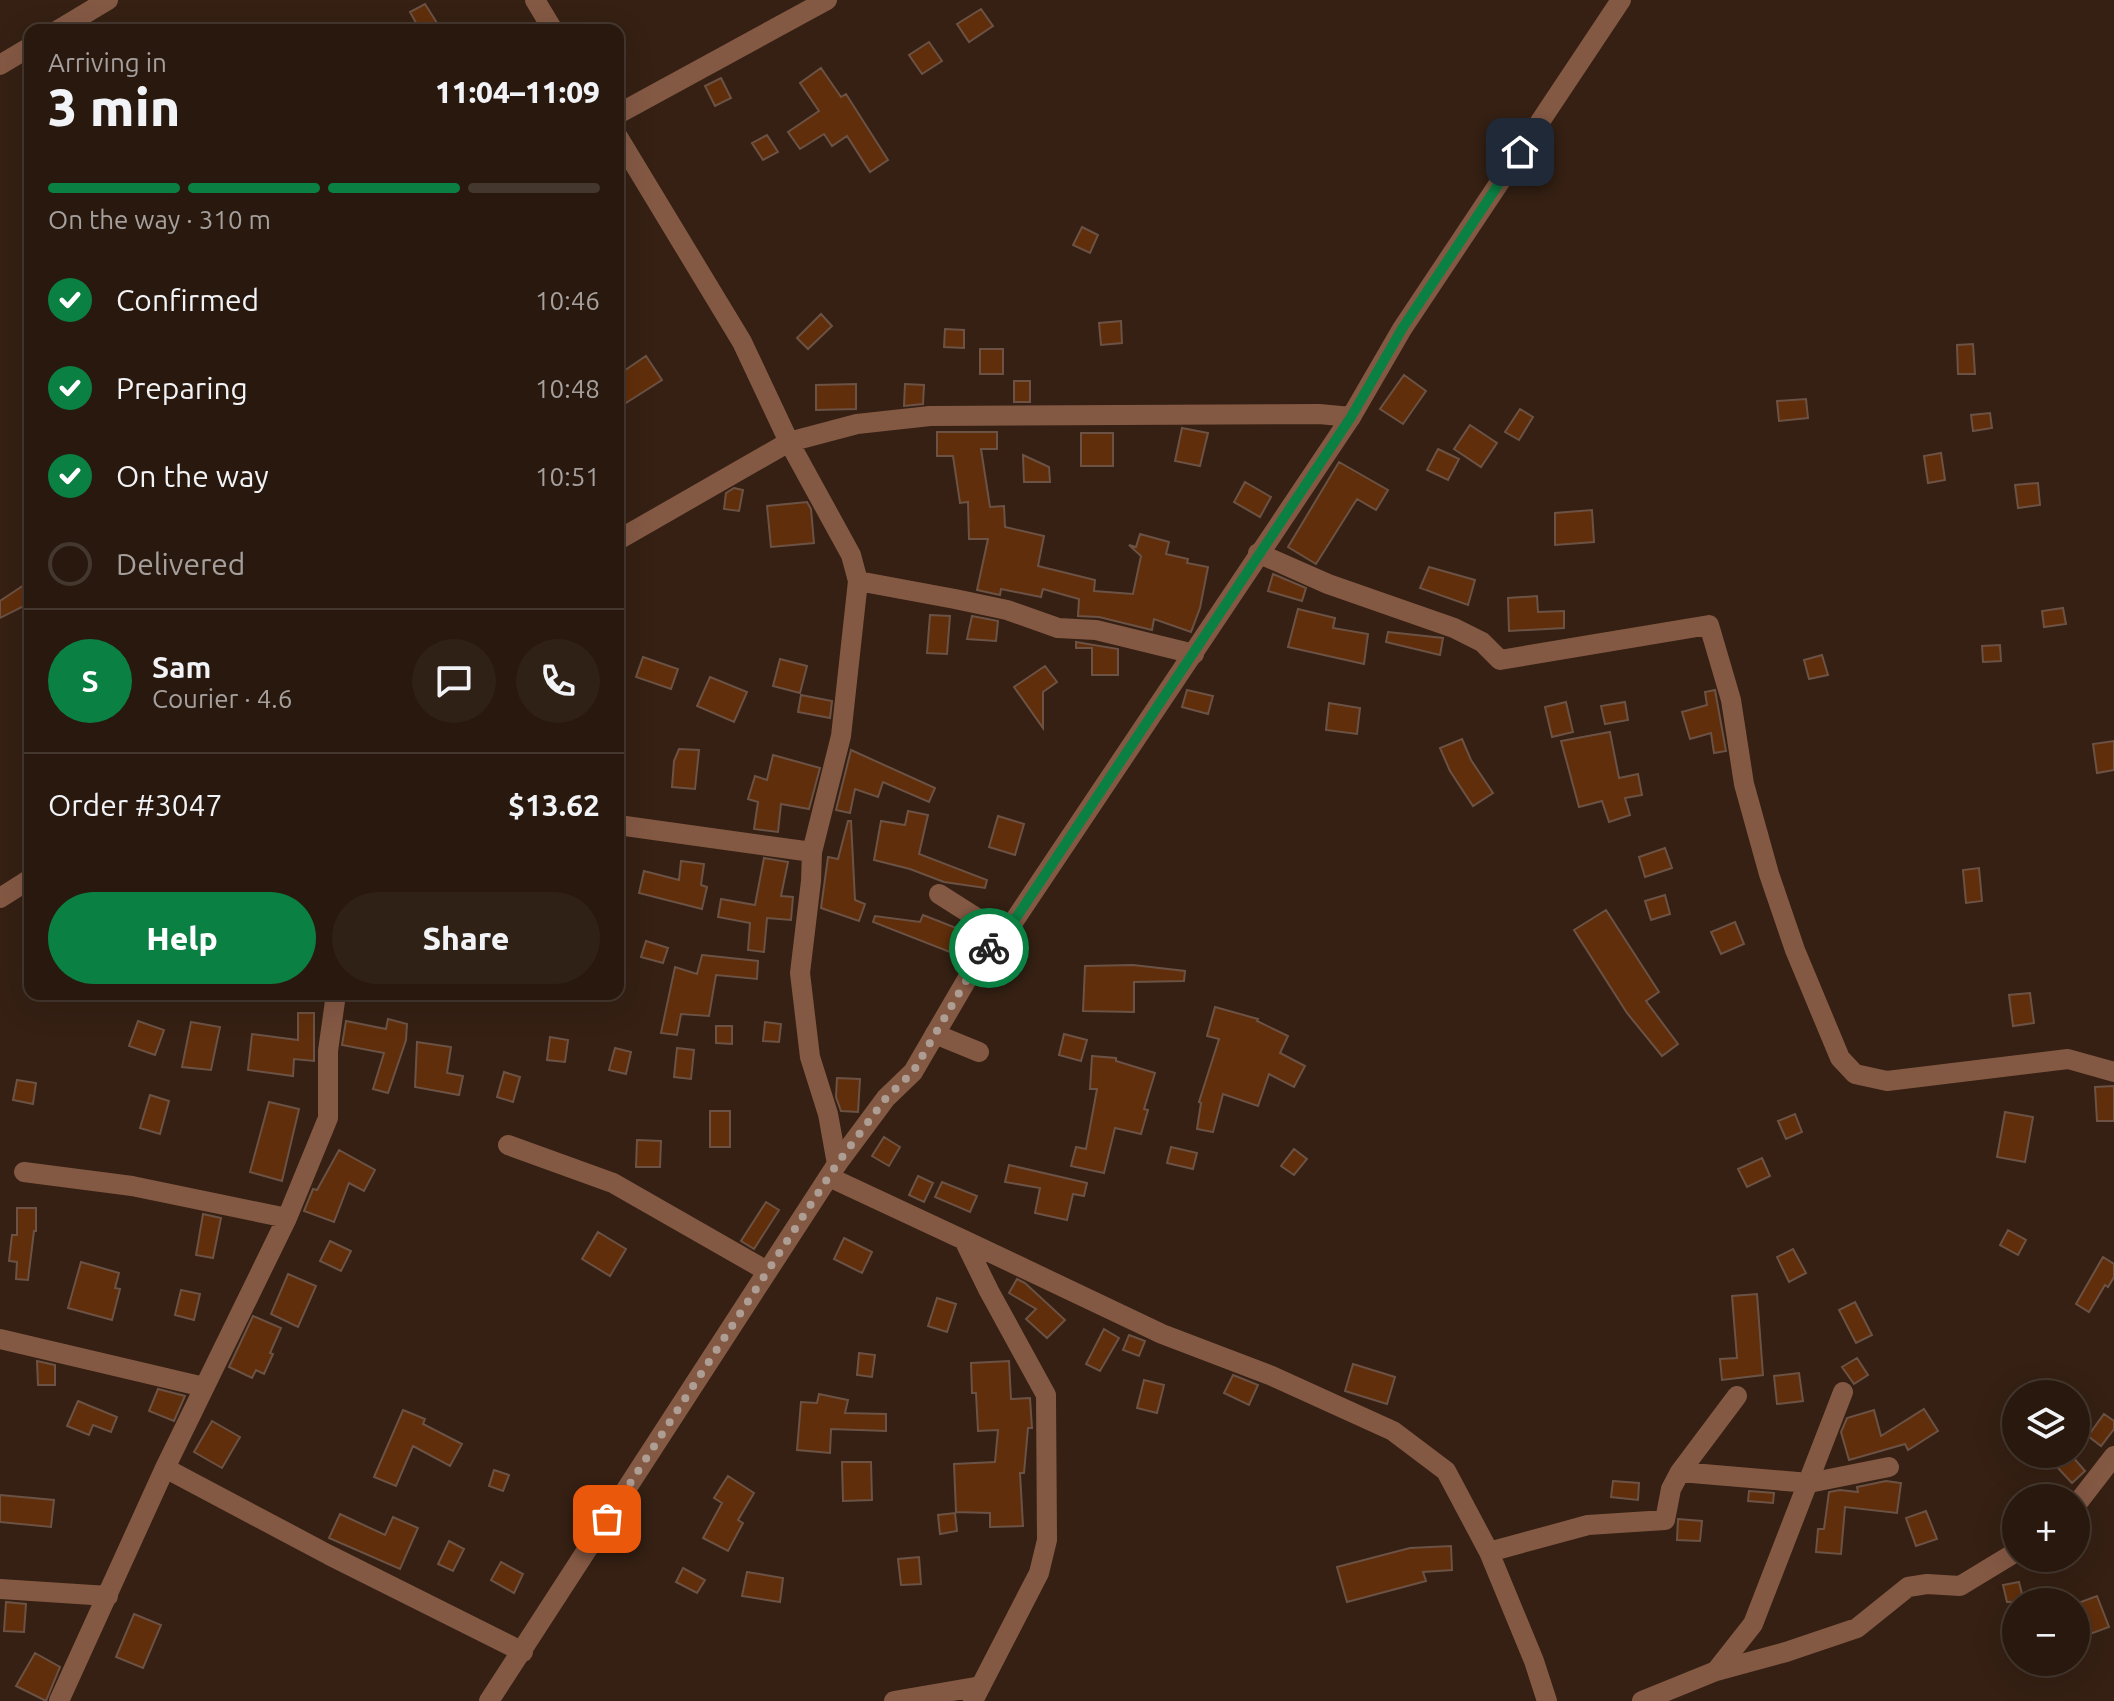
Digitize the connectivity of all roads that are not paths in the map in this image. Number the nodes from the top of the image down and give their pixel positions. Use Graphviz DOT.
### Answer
graph roads {
  1 [pos="108,0"];
  2 [pos="535,0"];
  3 [pos="827,0"];
  4 [pos="1621,0"];
  5 [pos="68,24"];
  6 [pos="549,24"];
  7 [pos="24,51"];
  8 [pos="0,65"];
  9 [pos="624,111"];
  10 [pos="624,156"];
  11 [pos="1351,417"];
  12 [pos="789,442"];
  13 [pos="624,537"];
  14 [pos="1258,553"];
  15 [pos="858,581"];
  16 [pos="1194,654"];
  17 [pos="624,826"];
  18 [pos="812,852"];
  19 [pos="24,883"];
  20 [pos="939,894"];
  21 [pos="0,898"];
  22 [pos="1002,934"];
  23 [pos="335,1000"];
  24 [pos="935,1034"];
  25 [pos="979,1052"];
  26 [pos="2114,1072"];
  27 [pos="508,1145"];
  28 [pos="833,1171"];
  29 [pos="24,1172"];
  30 [pos="287,1218"];
  31 [pos="964,1240"];
  32 [pos="767,1271"];
  33 [pos="0,1339"];
  34 [pos="204,1387"];
  35 [pos="1843,1392"];
  36 [pos="1737,1396"];
  37 [pos="2114,1456"];
  38 [pos="1889,1467"];
  39 [pos="165,1468"];
  40 [pos="1680,1472"];
  41 [pos="1809,1483"];
  42 [pos="2090,1487"];
  43 [pos="1489,1552"];
  44 [pos="2002,1560"];
  45 [pos="0,1589"];
  46 [pos="108,1596"];
  47 [pos="523,1652"];
  48 [pos="1716,1671"];
  49 [pos="977,1693"];
  50 [pos="59,1701"];
  51 [pos="489,1701"];
  52 [pos="894,1701"];
  53 [pos="1547,1701"];
  54 [pos="1642,1701"];
  1 -- 5 [label="street"];
  2 -- 6 [label="street"];
  3 -- 9 [label="street"];
  4 -- 11 [label="street"];
  7 -- 8 [label="street"];
  10 -- 12 [label="street"];
  11 -- 12 [label="street"];
  11 -- 14 [label="street"];
  12 -- 13 [label="street"];
  12 -- 15 [label="street"];
  14 -- 16 [label="street"];
  14 -- 26 [label="street"];
  15 -- 16 [label="street"];
  15 -- 18 [label="street"];
  16 -- 22 [label="street"];
  17 -- 18 [label="street"];
  18 -- 28 [label="street"];
  19 -- 21 [label="street"];
  20 -- 22 [label="street"];
  22 -- 24 [label="street"];
  23 -- 30 [label="street"];
  24 -- 25 [label="street"];
  24 -- 28 [label="street"];
  27 -- 32 [label="street"];
  28 -- 31 [label="street"];
  28 -- 32 [label="street"];
  29 -- 30 [label="street"];
  30 -- 34 [label="street"];
  31 -- 43 [label="street"];
  31 -- 49 [label="street"];
  32 -- 47 [label="street"];
  33 -- 34 [label="street"];
  34 -- 39 [label="street"];
  35 -- 41 [label="street"];
  36 -- 40 [label="street"];
  37 -- 42 [label="street"];
  38 -- 41 [label="street"];
  39 -- 46 [label="street"];
  39 -- 47 [label="street"];
  40 -- 41 [label="street"];
  40 -- 43 [label="street"];
  41 -- 48 [label="street"];
  43 -- 53 [label="street"];
  44 -- 48 [label="street"];
  45 -- 46 [label="street"];
  46 -- 50 [label="street"];
  47 -- 51 [label="street"];
  48 -- 54 [label="street"];
  49 -- 52 [label="street"];
}
